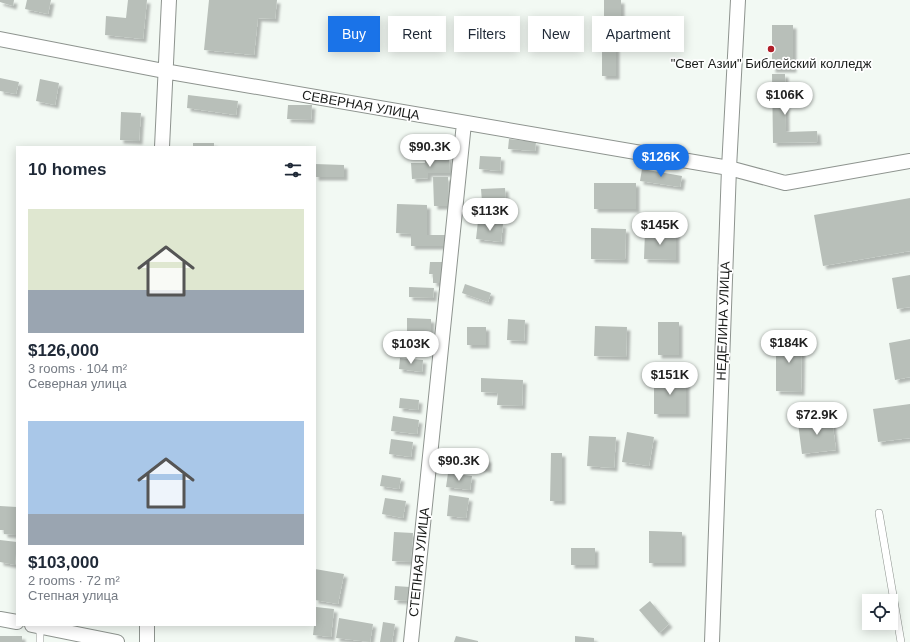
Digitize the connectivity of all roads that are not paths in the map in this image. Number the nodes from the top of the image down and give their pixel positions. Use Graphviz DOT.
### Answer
graph roads {
  1 [pos="169,0"];
  2 [pos="738,0"];
  3 [pos="0,39"];
  4 [pos="164,71"];
  5 [pos="464,123"];
  6 [pos="162,146"];
  7 [pos="910,161"];
  8 [pos="729,168"];
  9 [pos="879,513"];
  10 [pos="0,619"];
  11 [pos="16,622"];
  12 [pos="36,626"];
  13 [pos="147,626"];
  14 [pos="40,642"];
  15 [pos="117,642"];
  16 [pos="147,642"];
  17 [pos="411,642"];
  18 [pos="712,642"];
  19 [pos="901,642"];
  1 -- 4 [label="street"];
  2 -- 8 [label="street, НЕДЕЛИНА УЛИЦА"];
  3 -- 4 [label="street, СЕВЕРНАЯ УЛИЦА"];
  4 -- 5 [label="street, СЕВЕРНАЯ УЛИЦА"];
  4 -- 6 [label="street"];
  5 -- 8 [label="street, СЕВЕРНАЯ УЛИЦА"];
  5 -- 17 [label="street, СТЕПНАЯ УЛИЦА"];
  7 -- 8 [label="street, СЕВЕРНАЯ УЛИЦА"];
  8 -- 18 [label="street, НЕДЕЛИНА УЛИЦА"];
  9 -- 19 [label="lane"];
  10 -- 11 [label="street"];
  12 -- 14 [label="lane"];
  12 -- 15 [label="street"];
  13 -- 16 [label="street"];
}
